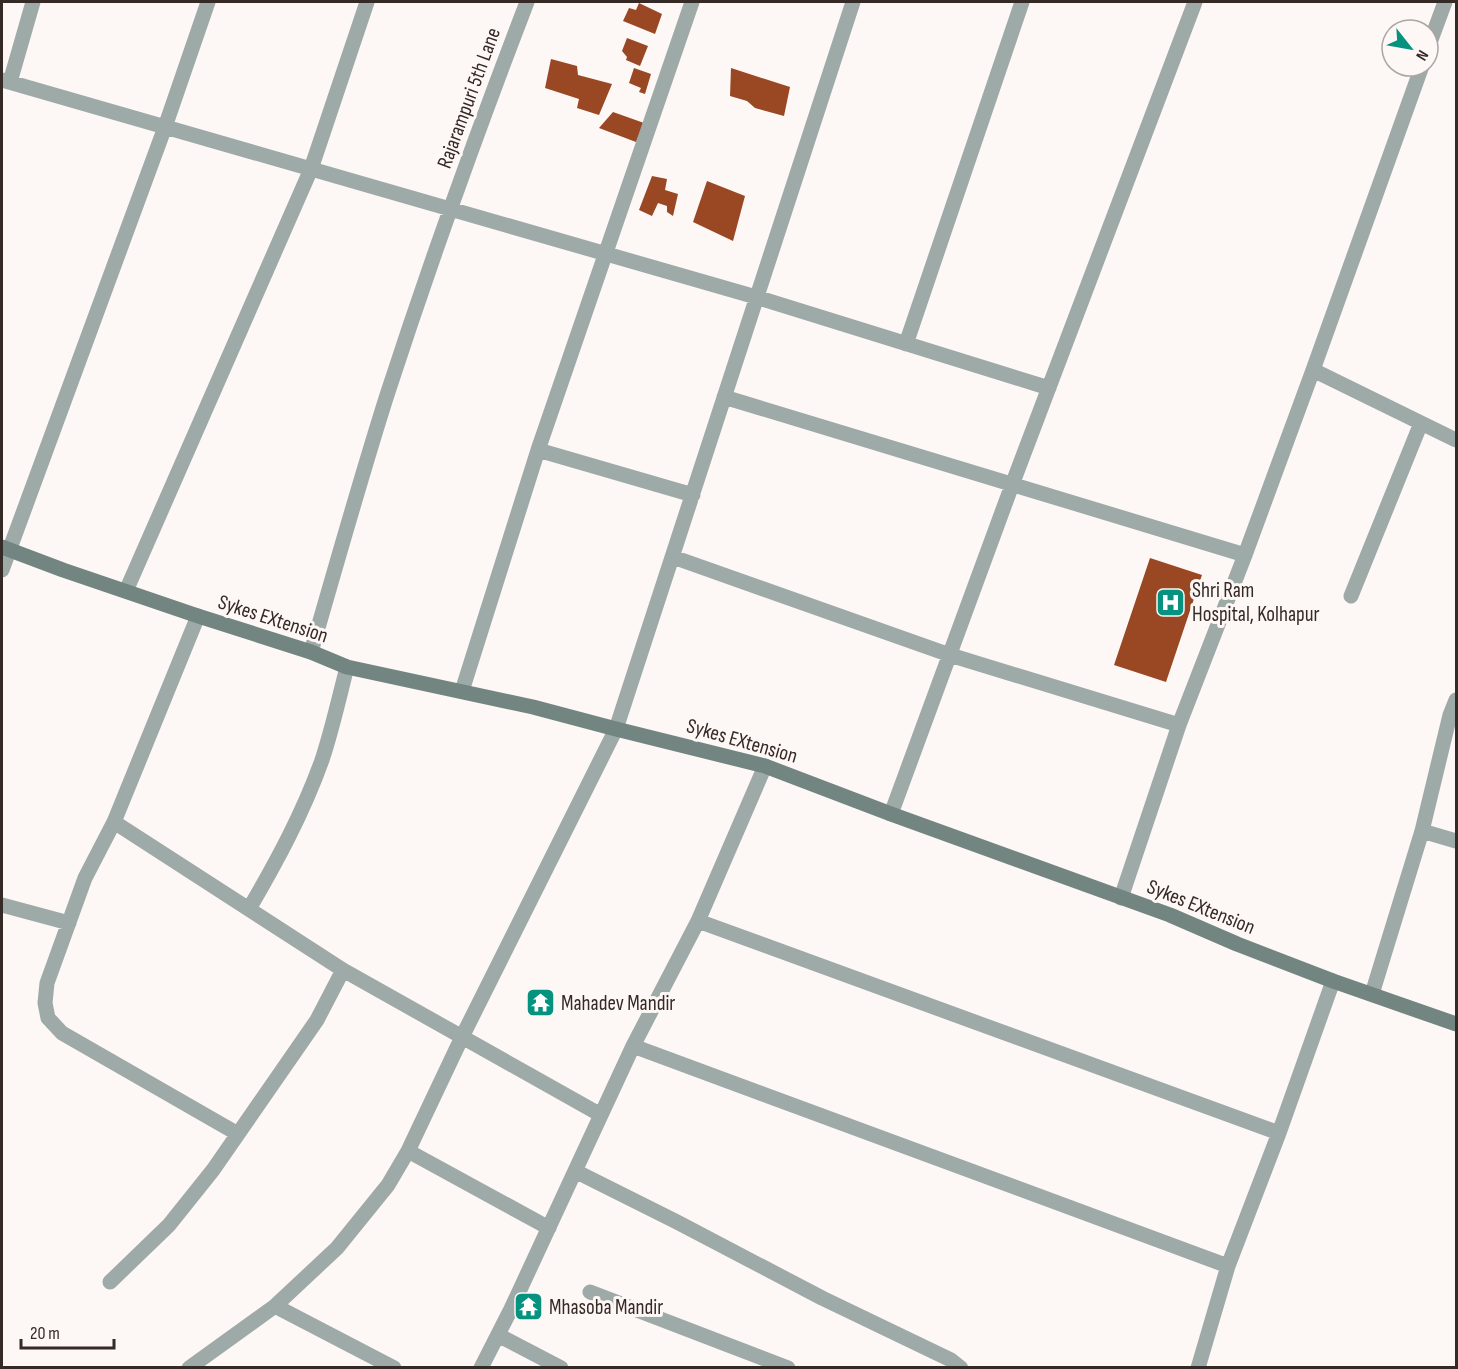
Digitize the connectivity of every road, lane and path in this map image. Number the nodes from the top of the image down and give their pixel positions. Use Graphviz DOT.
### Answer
graph roads {
  1 [pos="33,2"];
  2 [pos="208,2"];
  3 [pos="367,2"];
  4 [pos="527,2"];
  5 [pos="692,2"];
  6 [pos="853,2"];
  7 [pos="1022,2"];
  8 [pos="1195,2"];
  9 [pos="1445,2"];
  10 [pos="1439,18"];
  11 [pos="1418,78"];
  12 [pos="6,81"];
  13 [pos="165,127"];
  14 [pos="311,169"];
  15 [pos="450,209"];
  16 [pos="605,254"];
  17 [pos="756,297"];
  18 [pos="906,344"];
  19 [pos="1313,370"];
  20 [pos="1049,388"];
  21 [pos="724,397"];
  22 [pos="1421,423"];
  23 [pos="1456,440"];
  24 [pos="538,450"];
  25 [pos="1012,485"];
  26 [pos="693,495"];
  27 [pos="5,548"];
  28 [pos="1245,555"];
  29 [pos="673,557"];
  30 [pos="2,570"];
  31 [pos="126,591"];
  32 [pos="1351,596"];
  33 [pos="198,616"];
  34 [pos="311,652"];
  35 [pos="950,655"];
  36 [pos="347,667"];
  37 [pos="462,691"];
  38 [pos="1456,700"];
  39 [pos="1179,725"];
  40 [pos="616,729"];
  41 [pos="765,766"];
  42 [pos="891,814"];
  43 [pos="114,822"];
  44 [pos="1422,831"];
  45 [pos="1456,841"];
  46 [pos="1121,898"];
  47 [pos="2,905"];
  48 [pos="249,909"];
  49 [pos="698,921"];
  50 [pos="69,923"];
  51 [pos="343,970"];
  52 [pos="1333,981"];
  53 [pos="1372,994"];
  54 [pos="1456,1024"];
  55 [pos="462,1037"];
  56 [pos="633,1046"];
  57 [pos="601,1115"];
  58 [pos="1279,1133"];
  59 [pos="238,1134"];
  60 [pos="408,1151"];
  61 [pos="575,1171"];
  62 [pos="549,1228"];
  63 [pos="1228,1266"];
  64 [pos="110,1282"];
  65 [pos="590,1292"];
  66 [pos="275,1306"];
  67 [pos="498,1335"];
  68 [pos="189,1368"];
  69 [pos="394,1368"];
  70 [pos="481,1368"];
  71 [pos="561,1368"];
  72 [pos="788,1368"];
  73 [pos="962,1368"];
  74 [pos="1198,1368"];
  1 -- 12 [label="street"];
  2 -- 13 [label="street"];
  3 -- 14 [label="street"];
  4 -- 15 [label="street, Rajarampuri 5th Lane"];
  5 -- 16 [label="street"];
  6 -- 17 [label="street"];
  7 -- 18 [label="street"];
  8 -- 20 [label="street"];
  9 -- 10 [label="street"];
  11 -- 19 [label="street"];
  12 -- 13 [label="street"];
  13 -- 14 [label="street"];
  13 -- 27 [label="street"];
  14 -- 15 [label="street"];
  14 -- 31 [label="street"];
  15 -- 16 [label="street"];
  15 -- 34 [label="street, Rajarampuri 5th Lane"];
  16 -- 17 [label="street"];
  16 -- 24 [label="street"];
  17 -- 18 [label="street"];
  17 -- 21 [label="street"];
  18 -- 20 [label="street"];
  19 -- 22 [label="street"];
  19 -- 28 [label="street"];
  20 -- 25 [label="street"];
  21 -- 25 [label="street"];
  21 -- 26 [label="street"];
  22 -- 23 [label="street"];
  22 -- 32 [label="street"];
  24 -- 26 [label="street"];
  24 -- 37 [label="street"];
  25 -- 28 [label="street"];
  25 -- 35 [label="street"];
  26 -- 29 [label="street"];
  27 -- 30 [label="street"];
  27 -- 31 [label="street, Sykes EXtension"];
  28 -- 39 [label="street"];
  29 -- 35 [label="street"];
  29 -- 40 [label="street"];
  31 -- 33 [label="street, Sykes EXtension"];
  33 -- 34 [label="street, Sykes EXtension"];
  33 -- 43 [label="street"];
  34 -- 36 [label="street, Sykes EXtension"];
  35 -- 39 [label="street"];
  35 -- 42 [label="street"];
  36 -- 37 [label="street, Sykes EXtension"];
  36 -- 48 [label="street"];
  37 -- 40 [label="street, Sykes EXtension"];
  38 -- 44 [label="street"];
  39 -- 46 [label="street"];
  40 -- 41 [label="street, Sykes EXtension"];
  40 -- 55 [label="street"];
  41 -- 42 [label="street, Sykes EXtension"];
  41 -- 49 [label="street"];
  42 -- 46 [label="street, Sykes EXtension"];
  43 -- 48 [label="street"];
  43 -- 50 [label="street"];
  44 -- 45 [label="street"];
  44 -- 53 [label="street"];
  46 -- 52 [label="street, Sykes EXtension"];
  47 -- 50 [label="street"];
  48 -- 51 [label="street"];
  49 -- 56 [label="street"];
  49 -- 58 [label="street"];
  50 -- 59 [label="street"];
  51 -- 55 [label="street"];
  51 -- 59 [label="street"];
  52 -- 53 [label="street, Sykes EXtension"];
  52 -- 58 [label="street"];
  53 -- 54 [label="street, Sykes EXtension"];
  55 -- 57 [label="street"];
  55 -- 60 [label="street"];
  56 -- 57 [label="street"];
  56 -- 63 [label="street"];
  57 -- 61 [label="street"];
  58 -- 63 [label="street"];
  59 -- 64 [label="street"];
  60 -- 62 [label="street"];
  60 -- 66 [label="street"];
  61 -- 62 [label="street"];
  61 -- 73 [label="street"];
  62 -- 67 [label="street"];
  63 -- 74 [label="street"];
  65 -- 72 [label="street"];
  66 -- 68 [label="street"];
  66 -- 69 [label="street"];
  67 -- 70 [label="street"];
  67 -- 71 [label="street"];
}
